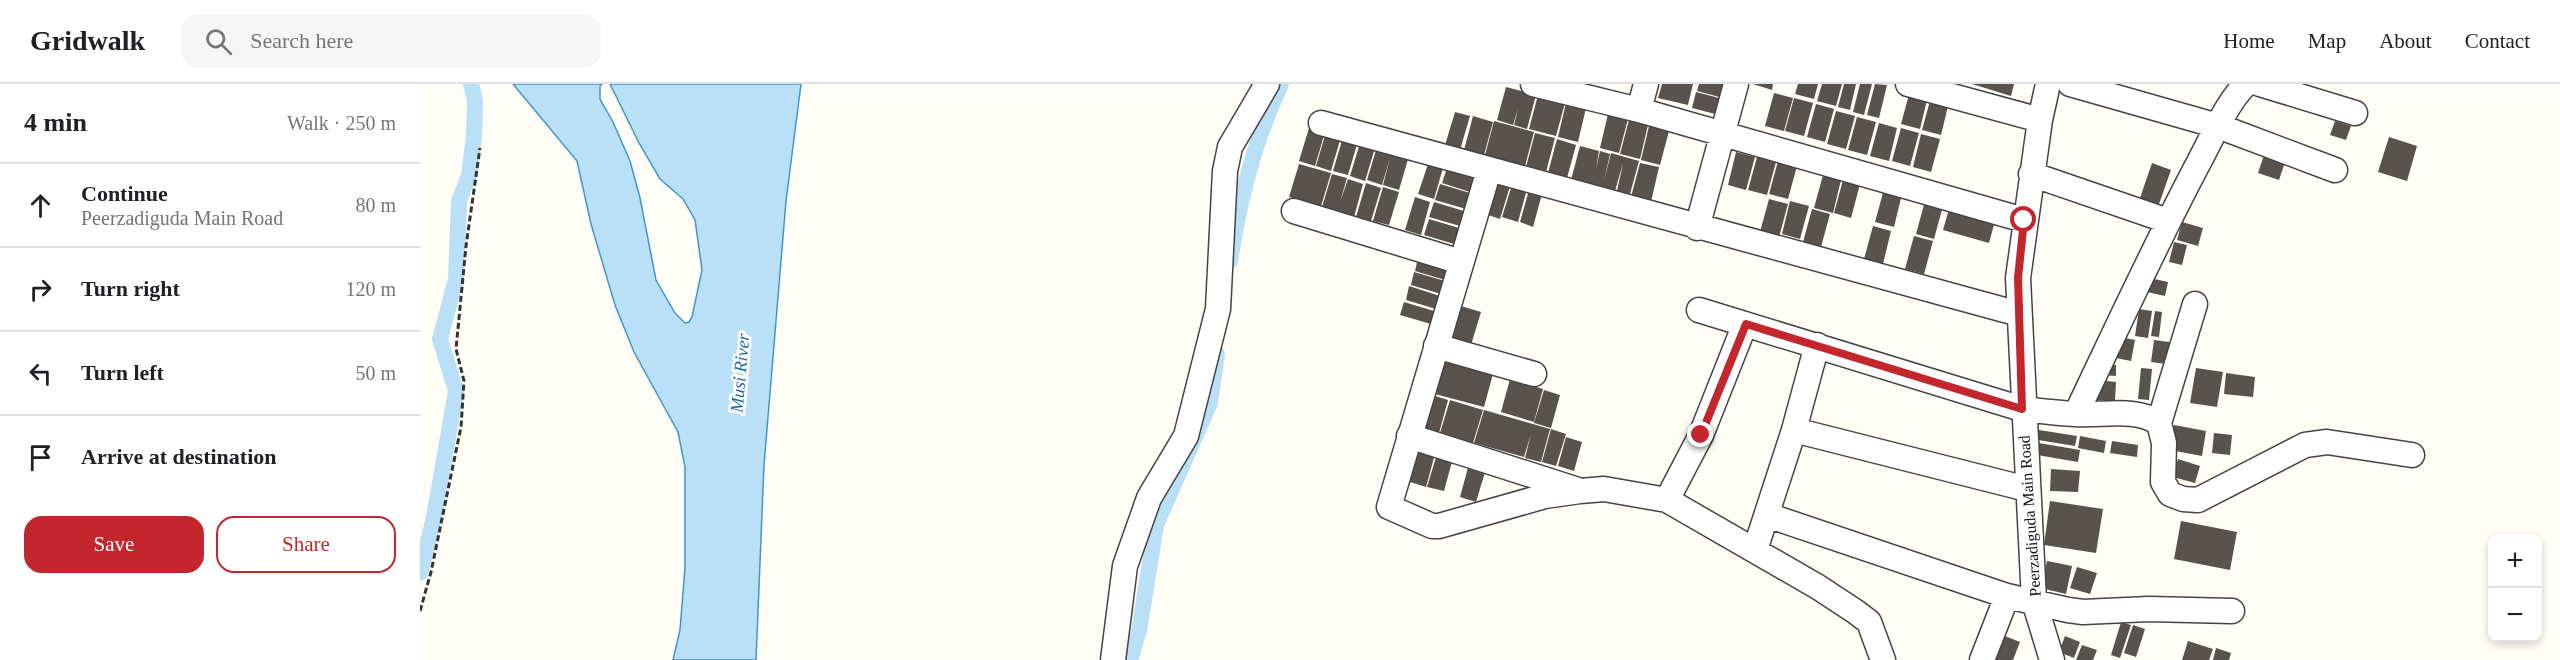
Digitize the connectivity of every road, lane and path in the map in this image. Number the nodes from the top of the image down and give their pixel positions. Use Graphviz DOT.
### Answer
graph roads {
  1 [pos="1268,84"];
  2 [pos="1533,84"];
  3 [pos="1646,84"];
  4 [pos="1736,84"];
  5 [pos="1908,84"];
  6 [pos="2048,84"];
  7 [pos="2070,84"];
  8 [pos="2246,84"];
  9 [pos="2260,84"];
  10 [pos="1639,110"];
  11 [pos="2355,112"];
  12 [pos="2040,120"];
  13 [pos="1321,123"];
  14 [pos="2218,126"];
  15 [pos="1722,134"];
  16 [pos="480,148"];
  17 [pos="1489,170"];
  18 [pos="2336,170"];
  19 [pos="2031,174"];
  20 [pos="1294,210"];
  21 [pos="2024,220"];
  22 [pos="2168,221"];
  23 [pos="1698,228"];
  24 [pos="1461,262"];
  25 [pos="2195,304"];
  26 [pos="1699,310"];
  27 [pos="2019,314"];
  28 [pos="1746,324"];
  29 [pos="1817,345"];
  30 [pos="1436,346"];
  31 [pos="1534,374"];
  32 [pos="2022,409"];
  33 [pos="2076,414"];
  34 [pos="2159,423"];
  35 [pos="1794,429"];
  36 [pos="1409,436"];
  37 [pos="2412,455"];
  38 [pos="2027,489"];
  39 [pos="1580,491"];
  40 [pos="1667,500"];
  41 [pos="1767,515"];
  42 [pos="1755,550"];
  43 [pos="2007,596"];
  44 [pos="2034,601"];
  45 [pos="420,611"];
  46 [pos="2232,611"];
  47 [pos="1113,660"];
  48 [pos="1883,660"];
  49 [pos="1982,660"];
  50 [pos="2052,660"];
  1 -- 47 [label="street"];
  2 -- 10 [label="street"];
  3 -- 10 [label="street"];
  4 -- 15 [label="street"];
  5 -- 12 [label="street"];
  6 -- 12 [label="street, Peerzadiguda Main Road"];
  7 -- 14 [label="street"];
  8 -- 14 [label="street"];
  9 -- 11 [label="street"];
  10 -- 15 [label="street"];
  12 -- 19 [label="street, Peerzadiguda Main Road"];
  13 -- 17 [label="street"];
  14 -- 18 [label="street"];
  14 -- 22 [label="street"];
  15 -- 21 [label="street"];
  15 -- 23 [label="street"];
  16 -- 45 [label="path"];
  17 -- 23 [label="street"];
  17 -- 24 [label="street"];
  19 -- 21 [label="street, Peerzadiguda Main Road"];
  19 -- 22 [label="street"];
  20 -- 24 [label="street"];
  21 -- 27 [label="street, Peerzadiguda Main Road"];
  22 -- 33 [label="street"];
  23 -- 27 [label="street"];
  24 -- 30 [label="street"];
  25 -- 34 [label="street"];
  26 -- 28 [label="street"];
  27 -- 32 [label="street, Peerzadiguda Main Road"];
  28 -- 29 [label="street"];
  28 -- 40 [label="street"];
  29 -- 32 [label="street"];
  29 -- 35 [label="street"];
  30 -- 31 [label="street"];
  30 -- 36 [label="street"];
  32 -- 33 [label="street"];
  32 -- 38 [label="street, Peerzadiguda Main Road"];
  33 -- 34 [label="street"];
  34 -- 37 [label="street"];
  35 -- 38 [label="street"];
  35 -- 41 [label="street"];
  36 -- 39 [label="street"];
  36 -- 39 [label="street"];
  38 -- 44 [label="street, Peerzadiguda Main Road"];
  39 -- 40 [label="street"];
  40 -- 42 [label="street"];
  41 -- 42 [label="street"];
  41 -- 43 [label="street"];
  42 -- 48 [label="street"];
  43 -- 44 [label="street"];
  43 -- 49 [label="street"];
  44 -- 46 [label="street"];
  44 -- 50 [label="street, Peerzadiguda Main Road"];
}
